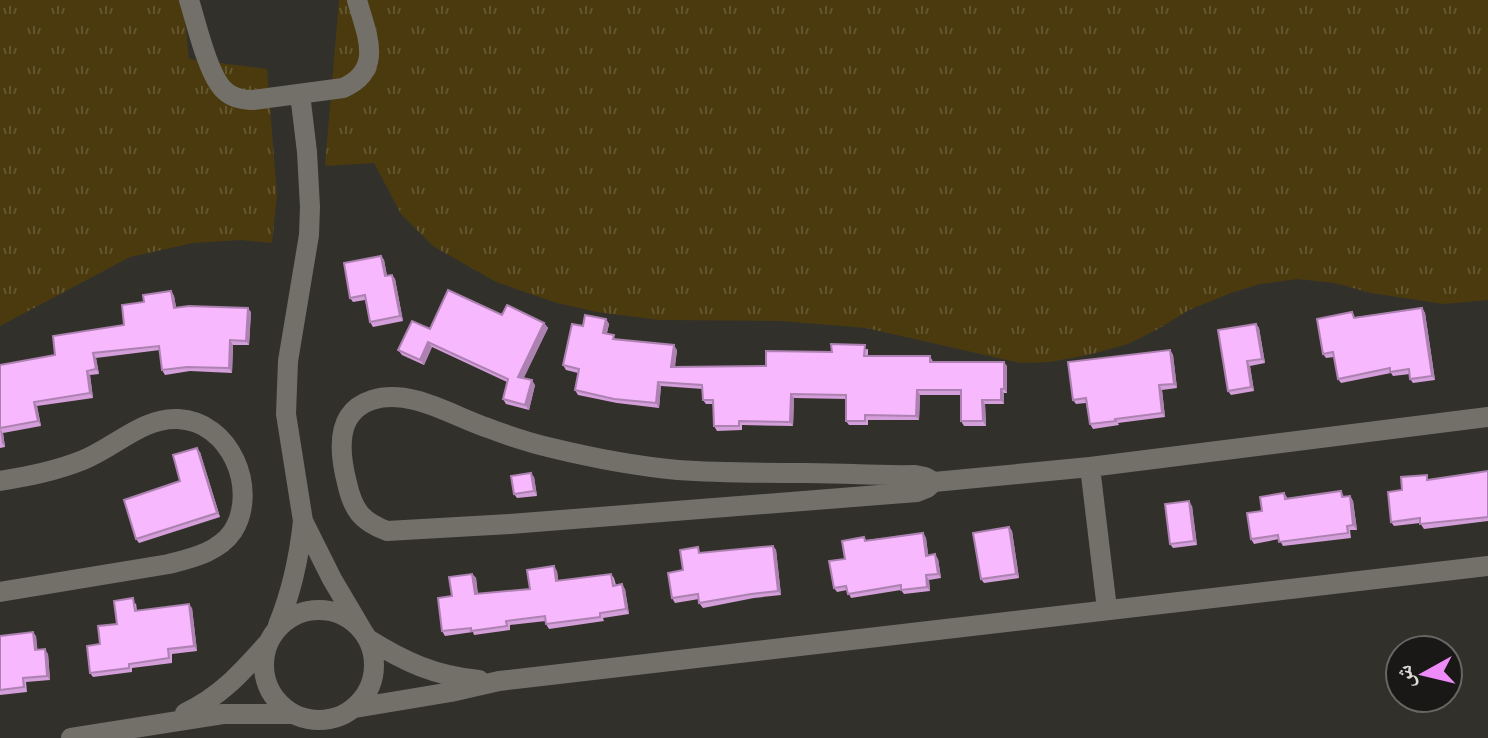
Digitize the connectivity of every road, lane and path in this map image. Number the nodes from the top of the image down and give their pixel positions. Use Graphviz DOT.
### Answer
graph roads {
  1 [pos="189,0"];
  2 [pos="357,0"];
  3 [pos="300,94"];
  4 [pos="1488,417"];
  5 [pos="1090,467"];
  6 [pos="0,481"];
  7 [pos="934,482"];
  8 [pos="303,521"];
  9 [pos="1488,566"];
  10 [pos="0,592"];
  11 [pos="1107,609"];
  12 [pos="272,636"];
  13 [pos="367,637"];
  14 [pos="499,681"];
  15 [pos="355,708"];
  16 [pos="293,714"];
  17 [pos="160,724"];
  18 [pos="71,738"];
  1 -- 3 [label="street"];
  2 -- 3 [label="street"];
  3 -- 8 [label="street"];
  4 -- 5 [label="street"];
  5 -- 7 [label="street"];
  5 -- 11 [label="street"];
  6 -- 10 [label="street"];
  7 -- 7 [label="street"];
  8 -- 12 [label="street"];
  8 -- 13 [label="street"];
  9 -- 11 [label="street"];
  11 -- 14 [label="street"];
  12 -- 13 [label="street"];
  12 -- 16 [label="street"];
  12 -- 17 [label="street"];
  13 -- 14 [label="street"];
  13 -- 15 [label="street"];
  14 -- 15 [label="street"];
  15 -- 16 [label="street"];
  16 -- 17 [label="street"];
  17 -- 18 [label="street"];
}
